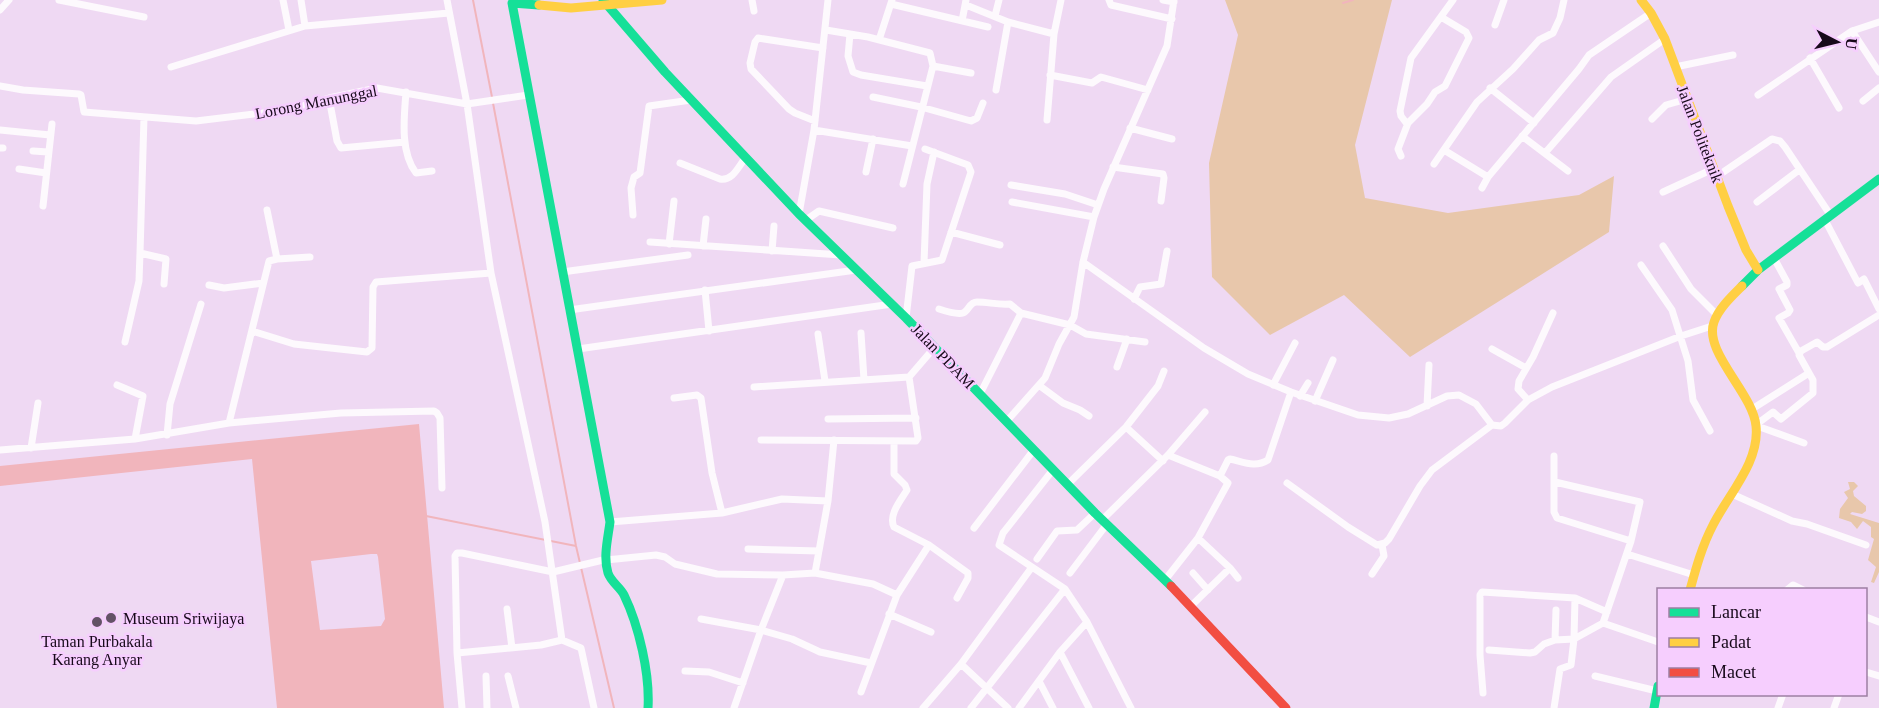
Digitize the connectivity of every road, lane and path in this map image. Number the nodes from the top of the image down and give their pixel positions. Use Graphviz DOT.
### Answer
graph roads {
  1 [pos="9,0"];
  2 [pos="59,0"];
  3 [pos="283,0"];
  4 [pos="301,0"];
  5 [pos="447,0"];
  6 [pos="662,0"];
  7 [pos="752,0"];
  8 [pos="828,0"];
  9 [pos="999,0"];
  10 [pos="1061,0"];
  11 [pos="1109,0"];
  12 [pos="1163,0"];
  13 [pos="1453,0"];
  14 [pos="1504,0"];
  15 [pos="1564,0"];
  16 [pos="1641,0"];
  17 [pos="1174,1"];
  18 [pos="510,2"];
  19 [pos="605,2"];
  20 [pos="891,2"];
  21 [pos="966,3"];
  22 [pos="0,10"];
  23 [pos="754,11"];
  24 [pos="449,13"];
  25 [pos="1651,13"];
  26 [pos="995,16"];
  27 [pos="144,17"];
  28 [pos="1441,17"];
  29 [pos="1172,19"];
  30 [pos="962,21"];
  31 [pos="1008,22"];
  32 [pos="1879,22"];
  33 [pos="1495,25"];
  34 [pos="305,26"];
  35 [pos="988,27"];
  36 [pos="289,30"];
  37 [pos="826,30"];
  38 [pos="1852,31"];
  39 [pos="850,34"];
  40 [pos="1054,34"];
  41 [pos="1665,39"];
  42 [pos="879,40"];
  43 [pos="823,48"];
  44 [pos="1733,55"];
  45 [pos="1810,58"];
  46 [pos="933,66"];
  47 [pos="171,67"];
  48 [pos="1675,67"];
  49 [pos="1879,72"];
  50 [pos="971,73"];
  51 [pos="1050,75"];
  52 [pos="0,86"];
  53 [pos="927,86"];
  54 [pos="1490,88"];
  55 [pos="1879,88"];
  56 [pos="996,90"];
  57 [pos="1148,90"];
  58 [pos="406,92"];
  59 [pos="528,95"];
  60 [pos="1758,95"];
  61 [pos="329,98"];
  62 [pos="873,98"];
  63 [pos="1687,99"];
  64 [pos="691,100"];
  65 [pos="1863,102"];
  66 [pos="982,103"];
  67 [pos="468,104"];
  68 [pos="921,106"];
  69 [pos="1839,108"];
  70 [pos="144,117"];
  71 [pos="1652,119"];
  72 [pos="1047,120"];
  73 [pos="815,121"];
  74 [pos="1533,123"];
  75 [pos="52,124"];
  76 [pos="1407,124"];
  77 [pos="1130,128"];
  78 [pos="0,130"];
  79 [pos="814,130"];
  80 [pos="50,135"];
  81 [pos="1522,136"];
  82 [pos="1172,139"];
  83 [pos="873,140"];
  84 [pos="405,142"];
  85 [pos="912,146"];
  86 [pos="925,149"];
  87 [pos="1444,150"];
  88 [pos="33,151"];
  89 [pos="934,152"];
  90 [pos="48,153"];
  91 [pos="1545,153"];
  92 [pos="1401,156"];
  93 [pos="746,157"];
  94 [pos="680,163"];
  95 [pos="1434,164"];
  96 [pos="1113,167"];
  97 [pos="19,169"];
  98 [pos="1799,170"];
  99 [pos="432,171"];
  100 [pos="866,171"];
  101 [pos="1568,171"];
  102 [pos="46,172"];
  103 [pos="1715,173"];
  104 [pos="1488,177"];
  105 [pos="1879,179"];
  106 [pos="903,184"];
  107 [pos="1011,185"];
  108 [pos="1482,188"];
  109 [pos="1663,192"];
  110 [pos="674,201"];
  111 [pos="1161,201"];
  112 [pos="1012,202"];
  113 [pos="1757,202"];
  114 [pos="1098,205"];
  115 [pos="43,206"];
  116 [pos="267,210"];
  117 [pos="633,215"];
  118 [pos="803,217"];
  119 [pos="1094,217"];
  120 [pos="1828,218"];
  121 [pos="706,219"];
  122 [pos="774,226"];
  123 [pos="893,228"];
  124 [pos="951,232"];
  125 [pos="650,242"];
  126 [pos="669,244"];
  127 [pos="1000,245"];
  128 [pos="703,246"];
  129 [pos="1663,246"];
  130 [pos="772,251"];
  131 [pos="1167,251"];
  132 [pos="140,253"];
  133 [pos="688,255"];
  134 [pos="841,255"];
  135 [pos="310,257"];
  136 [pos="1774,258"];
  137 [pos="277,259"];
  138 [pos="1083,262"];
  139 [pos="924,264"];
  140 [pos="1641,265"];
  141 [pos="856,270"];
  142 [pos="1758,270"];
  143 [pos="562,272"];
  144 [pos="491,273"];
  145 [pos="164,284"];
  146 [pos="263,284"];
  147 [pos="209,285"];
  148 [pos="705,290"];
  149 [pos="1134,299"];
  150 [pos="201,304"];
  151 [pos="892,304"];
  152 [pos="939,309"];
  153 [pos="1879,309"];
  154 [pos="569,310"];
  155 [pos="1021,313"];
  156 [pos="1553,313"];
  157 [pos="1717,315"];
  158 [pos="1879,315"];
  159 [pos="906,318"];
  160 [pos="1070,325"];
  161 [pos="1712,326"];
  162 [pos="252,331"];
  163 [pos="709,332"];
  164 [pos="861,333"];
  165 [pos="818,334"];
  166 [pos="1681,336"];
  167 [pos="1127,339"];
  168 [pos="125,342"];
  169 [pos="1145,342"];
  170 [pos="1295,343"];
  171 [pos="934,348"];
  172 [pos="578,349"];
  173 [pos="1492,349"];
  174 [pos="1799,353"];
  175 [pos="1333,360"];
  176 [pos="1429,366"];
  177 [pos="1117,367"];
  178 [pos="1526,368"];
  179 [pos="1164,371"];
  180 [pos="1809,374"];
  181 [pos="909,377"];
  182 [pos="864,380"];
  183 [pos="825,381"];
  184 [pos="1308,383"];
  185 [pos="117,385"];
  186 [pos="1273,385"];
  187 [pos="1040,386"];
  188 [pos="754,387"];
  189 [pos="1291,392"];
  190 [pos="980,394"];
  191 [pos="1300,396"];
  192 [pos="674,398"];
  193 [pos="1528,400"];
  194 [pos="1315,401"];
  195 [pos="38,403"];
  196 [pos="1427,406"];
  197 [pos="1752,409"];
  198 [pos="1205,412"];
  199 [pos="1089,416"];
  200 [pos="916,418"];
  201 [pos="828,419"];
  202 [pos="1006,422"];
  203 [pos="229,423"];
  204 [pos="1757,425"];
  205 [pos="1492,426"];
  206 [pos="1126,427"];
  207 [pos="1710,431"];
  208 [pos="168,435"];
  209 [pos="135,439"];
  210 [pos="760,440"];
  211 [pos="834,441"];
  212 [pos="894,442"];
  213 [pos="1804,443"];
  214 [pos="31,448"];
  215 [pos="0,450"];
  216 [pos="1033,451"];
  217 [pos="1554,456"];
  218 [pos="1166,458"];
  219 [pos="1052,471"];
  220 [pos="1220,476"];
  221 [pos="1555,482"];
  222 [pos="1287,483"];
  223 [pos="1067,485"];
  224 [pos="442,488"];
  225 [pos="1732,494"];
  226 [pos="828,501"];
  227 [pos="722,513"];
  228 [pos="1101,519"];
  229 [pos="610,522"];
  230 [pos="974,528"];
  231 [pos="1198,538"];
  232 [pos="1631,541"];
  233 [pos="1382,545"];
  234 [pos="1866,545"];
  235 [pos="929,546"];
  236 [pos="748,549"];
  237 [pos="819,551"];
  238 [pos="1627,554"];
  239 [pos="1037,559"];
  240 [pos="604,560"];
  241 [pos="1032,567"];
  242 [pos="1230,568"];
  243 [pos="556,570"];
  244 [pos="815,573"];
  245 [pos="1070,573"];
  246 [pos="1193,573"];
  247 [pos="1372,574"];
  248 [pos="783,575"];
  249 [pos="1694,575"];
  250 [pos="1238,578"];
  251 [pos="1166,580"];
  252 [pos="1065,588"];
  253 [pos="1691,588"];
  254 [pos="1208,590"];
  255 [pos="897,595"];
  256 [pos="957,598"];
  257 [pos="1575,598"];
  258 [pos="1190,608"];
  259 [pos="507,609"];
  260 [pos="1556,610"];
  261 [pos="1607,612"];
  262 [pos="889,614"];
  263 [pos="701,618"];
  264 [pos="1087,622"];
  265 [pos="1603,623"];
  266 [pos="761,630"];
  267 [pos="931,632"];
  268 [pos="1574,639"];
  269 [pos="562,640"];
  270 [pos="1555,640"];
  271 [pos="1657,641"];
  272 [pos="512,648"];
  273 [pos="1490,650"];
  274 [pos="1060,652"];
  275 [pos="457,653"];
  276 [pos="871,663"];
  277 [pos="961,664"];
  278 [pos="685,671"];
  279 [pos="486,676"];
  280 [pos="508,676"];
  281 [pos="1595,676"];
  282 [pos="1039,681"];
  283 [pos="743,683"];
  284 [pos="987,687"];
  285 [pos="1657,688"];
  286 [pos="861,692"];
  287 [pos="1483,693"];
  288 [pos="1657,693"];
  289 [pos="462,708"];
  290 [pos="487,708"];
  291 [pos="516,708"];
  292 [pos="594,708"];
  293 [pos="648,708"];
  294 [pos="734,708"];
  295 [pos="923,708"];
  296 [pos="971,708"];
  297 [pos="1008,708"];
  298 [pos="1019,708"];
  299 [pos="1053,708"];
  300 [pos="1089,708"];
  301 [pos="1131,708"];
  302 [pos="1286,708"];
  303 [pos="1554,708"];
  304 [pos="1654,708"];
  1 -- 22 [label="street"];
  2 -- 27 [label="street"];
  3 -- 36 [label="street"];
  4 -- 34 [label="street"];
  5 -- 24 [label="street"];
  6 -- 19 [label="street"];
  7 -- 23 [label="street"];
  8 -- 37 [label="street"];
  9 -- 26 [label="street"];
  10 -- 40 [label="street"];
  11 -- 29 [label="street"];
  12 -- 17 [label="street"];
  13 -- 28 [label="street"];
  14 -- 33 [label="street"];
  15 -- 54 [label="street"];
  16 -- 25 [label="street, Jalan Politeknik"];
  17 -- 29 [label="street"];
  18 -- 19 [label="street"];
  18 -- 59 [label="street"];
  19 -- 64 [label="street, Jalan PDAM"];
  20 -- 30 [label="street"];
  20 -- 42 [label="street"];
  21 -- 26 [label="street"];
  21 -- 30 [label="street"];
  24 -- 34 [label="street"];
  24 -- 67 [label="street"];
  25 -- 41 [label="street, Jalan Politeknik"];
  25 -- 74 [label="street"];
  26 -- 31 [label="street"];
  28 -- 76 [label="street"];
  28 -- 76 [label="street"];
  29 -- 57 [label="street"];
  30 -- 35 [label="street"];
  31 -- 40 [label="street"];
  31 -- 56 [label="street"];
  32 -- 38 [label="street"];
  34 -- 36 [label="street"];
  36 -- 47 [label="street"];
  37 -- 39 [label="street"];
  37 -- 43 [label="street"];
  38 -- 45 [label="street"];
  38 -- 49 [label="street"];
  39 -- 42 [label="street"];
  39 -- 53 [label="street"];
  40 -- 51 [label="street"];
  41 -- 48 [label="street, Jalan Politeknik"];
  41 -- 91 [label="street"];
  42 -- 46 [label="street"];
  43 -- 73 [label="street"];
  43 -- 73 [label="street"];
  44 -- 48 [label="street"];
  45 -- 60 [label="street"];
  45 -- 69 [label="street"];
  46 -- 50 [label="street"];
  46 -- 53 [label="street"];
  48 -- 63 [label="street, Jalan Politeknik"];
  51 -- 57 [label="street"];
  51 -- 72 [label="street"];
  52 -- 70 [label="street, Lorong Manunggal"];
  53 -- 68 [label="street"];
  54 -- 74 [label="street"];
  54 -- 87 [label="street"];
  55 -- 65 [label="street"];
  57 -- 77 [label="street"];
  58 -- 61 [label="street, Lorong Manunggal"];
  58 -- 67 [label="street, Lorong Manunggal"];
  58 -- 84 [label="street"];
  59 -- 67 [label="street"];
  59 -- 143 [label="street"];
  61 -- 70 [label="street, Lorong Manunggal"];
  61 -- 84 [label="street"];
  62 -- 68 [label="street"];
  63 -- 71 [label="street"];
  63 -- 103 [label="street, Jalan Politeknik"];
  64 -- 93 [label="street, Jalan PDAM"];
  64 -- 117 [label="street"];
  66 -- 68 [label="street"];
  67 -- 144 [label="street"];
  68 -- 85 [label="street"];
  70 -- 132 [label="street"];
  73 -- 79 [label="street"];
  74 -- 81 [label="street"];
  75 -- 80 [label="street"];
  76 -- 92 [label="street"];
  77 -- 82 [label="street"];
  77 -- 96 [label="street"];
  78 -- 80 [label="street"];
  79 -- 83 [label="street"];
  79 -- 118 [label="street"];
  80 -- 90 [label="street"];
  81 -- 91 [label="street"];
  81 -- 104 [label="street"];
  83 -- 85 [label="street"];
  83 -- 100 [label="street"];
  84 -- 99 [label="street"];
  85 -- 106 [label="street"];
  86 -- 89 [label="street"];
  87 -- 95 [label="street"];
  87 -- 104 [label="street"];
  88 -- 90 [label="street"];
  89 -- 124 [label="street"];
  89 -- 139 [label="street"];
  90 -- 102 [label="street"];
  91 -- 101 [label="street"];
  93 -- 94 [label="street"];
  93 -- 118 [label="street, Jalan PDAM"];
  96 -- 111 [label="street"];
  96 -- 114 [label="street"];
  97 -- 102 [label="street"];
  98 -- 103 [label="street"];
  98 -- 113 [label="street"];
  98 -- 120 [label="street"];
  102 -- 115 [label="street"];
  103 -- 109 [label="street"];
  103 -- 142 [label="street, Jalan Politeknik"];
  104 -- 108 [label="street"];
  105 -- 120 [label="street"];
  107 -- 114 [label="street"];
  110 -- 126 [label="street"];
  112 -- 119 [label="street"];
  114 -- 119 [label="street"];
  116 -- 137 [label="street"];
  118 -- 123 [label="street"];
  118 -- 134 [label="street, Jalan PDAM"];
  119 -- 138 [label="street"];
  120 -- 136 [label="street"];
  120 -- 153 [label="street"];
  121 -- 128 [label="street"];
  122 -- 130 [label="street"];
  124 -- 127 [label="street"];
  124 -- 139 [label="street"];
  125 -- 126 [label="street"];
  126 -- 128 [label="street"];
  128 -- 130 [label="street"];
  129 -- 157 [label="street"];
  130 -- 134 [label="street"];
  131 -- 149 [label="street"];
  132 -- 145 [label="street"];
  132 -- 168 [label="street"];
  133 -- 143 [label="street"];
  134 -- 141 [label="street, Jalan PDAM"];
  135 -- 137 [label="street"];
  136 -- 142 [label="street"];
  136 -- 174 [label="street"];
  137 -- 146 [label="street"];
  138 -- 149 [label="street"];
  138 -- 160 [label="street"];
  139 -- 159 [label="street"];
  140 -- 166 [label="street"];
  141 -- 148 [label="street"];
  141 -- 151 [label="street, Jalan PDAM"];
  142 -- 157 [label="street"];
  143 -- 154 [label="street"];
  144 -- 162 [label="street"];
  144 -- 243 [label="street"];
  146 -- 147 [label="street"];
  146 -- 162 [label="street"];
  148 -- 154 [label="street"];
  148 -- 163 [label="street"];
  149 -- 186 [label="street"];
  150 -- 208 [label="street"];
  151 -- 159 [label="street, Jalan PDAM"];
  151 -- 163 [label="street"];
  152 -- 155 [label="street"];
  154 -- 172 [label="street"];
  155 -- 160 [label="street"];
  155 -- 190 [label="street"];
  156 -- 178 [label="street"];
  157 -- 161 [label="street"];
  158 -- 174 [label="street"];
  159 -- 171 [label="street, Jalan PDAM"];
  160 -- 167 [label="street"];
  160 -- 187 [label="street"];
  161 -- 166 [label="street"];
  161 -- 197 [label="street"];
  162 -- 203 [label="street"];
  163 -- 172 [label="street"];
  164 -- 182 [label="street"];
  165 -- 183 [label="street"];
  166 -- 193 [label="street"];
  166 -- 207 [label="street"];
  167 -- 169 [label="street"];
  167 -- 177 [label="street"];
  170 -- 186 [label="street"];
  171 -- 181 [label="street"];
  171 -- 190 [label="street, Jalan PDAM"];
  172 -- 229 [label="street"];
  173 -- 178 [label="street"];
  174 -- 180 [label="street"];
  175 -- 194 [label="street"];
  176 -- 196 [label="street"];
  178 -- 193 [label="street"];
  179 -- 206 [label="street"];
  180 -- 197 [label="street"];
  180 -- 204 [label="street"];
  181 -- 182 [label="street"];
  181 -- 200 [label="street"];
  182 -- 183 [label="street"];
  183 -- 188 [label="street"];
  184 -- 191 [label="street"];
  185 -- 209 [label="street"];
  186 -- 189 [label="street"];
  187 -- 199 [label="street"];
  187 -- 202 [label="street"];
  189 -- 191 [label="street"];
  189 -- 220 [label="street"];
  190 -- 202 [label="street, Jalan PDAM"];
  191 -- 194 [label="street"];
  192 -- 227 [label="street"];
  193 -- 205 [label="street"];
  194 -- 196 [label="street"];
  195 -- 214 [label="street"];
  196 -- 205 [label="street"];
  197 -- 204 [label="street"];
  198 -- 218 [label="street"];
  200 -- 201 [label="street"];
  200 -- 212 [label="street"];
  202 -- 216 [label="street, Jalan PDAM"];
  203 -- 208 [label="street"];
  203 -- 224 [label="street"];
  204 -- 213 [label="street"];
  204 -- 225 [label="street"];
  205 -- 233 [label="street"];
  206 -- 218 [label="street"];
  206 -- 223 [label="street"];
  208 -- 209 [label="street"];
  209 -- 214 [label="street"];
  210 -- 211 [label="street"];
  211 -- 212 [label="street"];
  211 -- 226 [label="street"];
  212 -- 235 [label="street"];
  214 -- 215 [label="street"];
  216 -- 219 [label="street, Jalan PDAM"];
  216 -- 230 [label="street"];
  217 -- 221 [label="street"];
  218 -- 220 [label="street"];
  218 -- 228 [label="street"];
  219 -- 223 [label="street, Jalan PDAM"];
  219 -- 241 [label="street"];
  220 -- 231 [label="street"];
  221 -- 232 [label="street"];
  221 -- 232 [label="street"];
  222 -- 233 [label="street"];
  223 -- 228 [label="street, Jalan PDAM"];
  225 -- 234 [label="street"];
  225 -- 249 [label="street"];
  226 -- 227 [label="street"];
  226 -- 237 [label="street"];
  227 -- 229 [label="street"];
  228 -- 239 [label="street"];
  228 -- 245 [label="street"];
  228 -- 251 [label="street, Jalan PDAM"];
  229 -- 240 [label="street"];
  231 -- 242 [label="street"];
  231 -- 251 [label="street"];
  232 -- 238 [label="street"];
  233 -- 247 [label="street"];
  235 -- 255 [label="street"];
  235 -- 256 [label="street"];
  236 -- 237 [label="street"];
  237 -- 244 [label="street"];
  238 -- 249 [label="street"];
  238 -- 261 [label="street"];
  240 -- 243 [label="street"];
  240 -- 248 [label="street"];
  240 -- 293 [label="street"];
  241 -- 252 [label="street"];
  241 -- 277 [label="street"];
  242 -- 250 [label="street"];
  242 -- 254 [label="street"];
  243 -- 269 [label="street"];
  243 -- 275 [label="street"];
  244 -- 248 [label="street"];
  244 -- 255 [label="street"];
  246 -- 254 [label="street"];
  248 -- 266 [label="street"];
  249 -- 253 [label="street"];
  251 -- 258 [label="street, Jalan PDAM"];
  252 -- 264 [label="street"];
  252 -- 284 [label="street"];
  254 -- 258 [label="street"];
  255 -- 262 [label="street"];
  257 -- 261 [label="street"];
  257 -- 268 [label="street"];
  257 -- 287 [label="street"];
  258 -- 302 [label="street, Jalan PDAM"];
  259 -- 272 [label="street"];
  260 -- 270 [label="street"];
  261 -- 265 [label="street"];
  262 -- 267 [label="street"];
  262 -- 276 [label="street"];
  263 -- 266 [label="street"];
  264 -- 274 [label="street"];
  264 -- 301 [label="street"];
  265 -- 268 [label="street"];
  265 -- 271 [label="street"];
  266 -- 276 [label="street"];
  266 -- 283 [label="street"];
  268 -- 270 [label="street"];
  268 -- 303 [label="street"];
  269 -- 272 [label="street"];
  269 -- 292 [label="street"];
  270 -- 273 [label="street"];
  272 -- 275 [label="street"];
  274 -- 282 [label="street"];
  274 -- 300 [label="street"];
  275 -- 289 [label="street"];
  276 -- 286 [label="street"];
  277 -- 284 [label="street"];
  277 -- 295 [label="street"];
  278 -- 283 [label="street"];
  279 -- 290 [label="street"];
  280 -- 291 [label="street"];
  281 -- 285 [label="street"];
  282 -- 298 [label="street"];
  282 -- 299 [label="street"];
  283 -- 294 [label="street"];
  284 -- 296 [label="street"];
  284 -- 297 [label="street"];
  288 -- 304 [label="street"];
}
